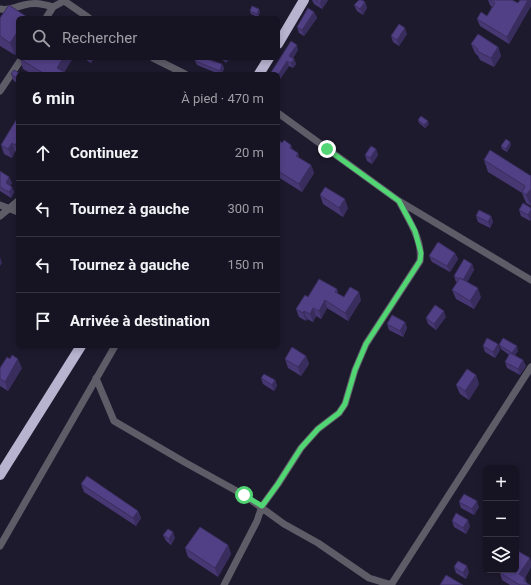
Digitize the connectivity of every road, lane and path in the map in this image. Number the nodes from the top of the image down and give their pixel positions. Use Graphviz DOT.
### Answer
graph roads {
  1 [pos="64,0"];
  2 [pos="304,0"];
  3 [pos="53,7"];
  4 [pos="0,9"];
  5 [pos="47,16"];
  6 [pos="86,16"];
  7 [pos="280,41"];
  8 [pos="21,60"];
  9 [pos="157,60"];
  10 [pos="268,60"];
  11 [pos="181,72"];
  12 [pos="260,72"];
  13 [pos="0,91"];
  14 [pos="280,114"];
  15 [pos="399,201"];
  16 [pos="16,203"];
  17 [pos="0,205"];
  18 [pos="11,208"];
  19 [pos="16,211"];
  20 [pos="0,216"];
  21 [pos="531,280"];
  22 [pos="80,348"];
  23 [pos="114,348"];
  24 [pos="531,367"];
  25 [pos="96,378"];
  26 [pos="0,475"];
  27 [pos="262,506"];
  28 [pos="0,546"];
  29 [pos="224,585"];
  30 [pos="392,585"];
  1 -- 3 [label="street"];
  1 -- 6 [label="street"];
  2 -- 7 [label="highway"];
  3 -- 4 [label="street"];
  3 -- 5 [label="street"];
  8 -- 13 [label="street"];
  9 -- 11 [label="street"];
  10 -- 12 [label="highway"];
  14 -- 15 [label="street"];
  15 -- 21 [label="street"];
  15 -- 27 [label="street"];
  16 -- 18 [label="street"];
  17 -- 18 [label="street"];
  18 -- 19 [label="street"];
  18 -- 20 [label="street"];
  22 -- 26 [label="highway"];
  23 -- 25 [label="street"];
  24 -- 30 [label="street"];
  25 -- 27 [label="street"];
  25 -- 28 [label="street"];
  27 -- 29 [label="street"];
  27 -- 30 [label="street"];
}
